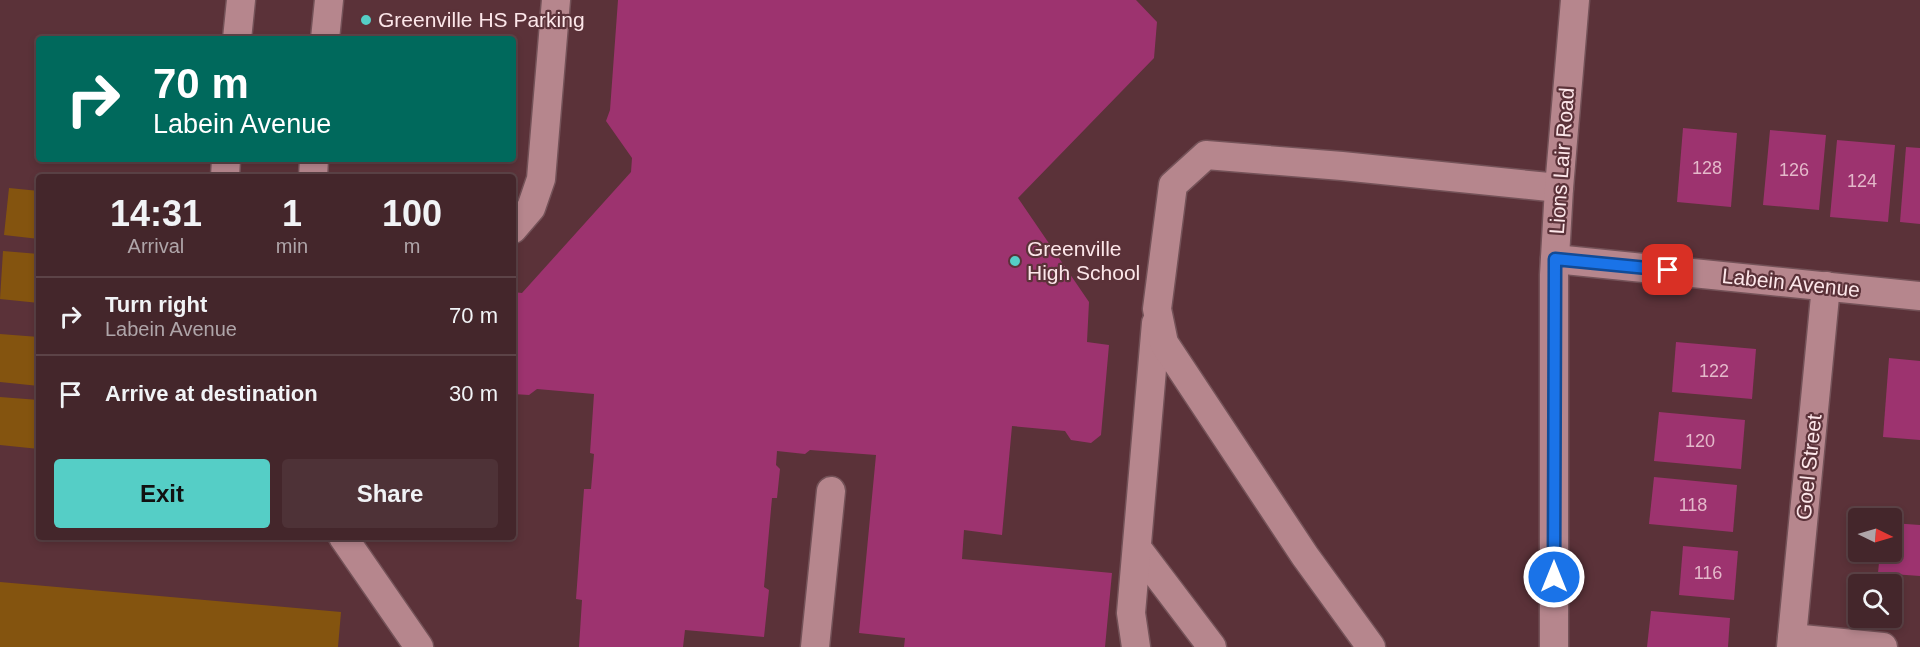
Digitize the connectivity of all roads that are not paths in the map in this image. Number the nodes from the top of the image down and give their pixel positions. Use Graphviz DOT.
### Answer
graph roads {
  1 [pos="241,0"];
  2 [pos="329,0"];
  3 [pos="556,0"];
  4 [pos="1575,0"];
  5 [pos="237,36"];
  6 [pos="325,36"];
  7 [pos="1558,188"];
  8 [pos="516,226"];
  9 [pos="1555,259"];
  10 [pos="1826,286"];
  11 [pos="1920,296"];
  12 [pos="1157,309"];
  13 [pos="831,491"];
  14 [pos="345,540"];
  15 [pos="1137,548"];
  16 [pos="1791,642"];
  17 [pos="419,647"];
  18 [pos="815,647"];
  19 [pos="1136,647"];
  20 [pos="1212,647"];
  21 [pos="1371,647"];
  22 [pos="1554,647"];
  23 [pos="1883,647"];
  1 -- 5 [label="street"];
  2 -- 6 [label="street"];
  3 -- 8 [label="street"];
  4 -- 7 [label="street, Lions Lair Road"];
  7 -- 9 [label="street, Lions Lair Road"];
  7 -- 12 [label="street"];
  9 -- 10 [label="street, Labein Avenue"];
  9 -- 22 [label="street, Lions Lair Road"];
  10 -- 11 [label="street, Labein Avenue"];
  10 -- 16 [label="street, Goel Street"];
  12 -- 15 [label="street"];
  12 -- 21 [label="street"];
  13 -- 18 [label="street"];
  14 -- 17 [label="street"];
  15 -- 19 [label="street"];
  15 -- 20 [label="street"];
  16 -- 23 [label="street"];
}
